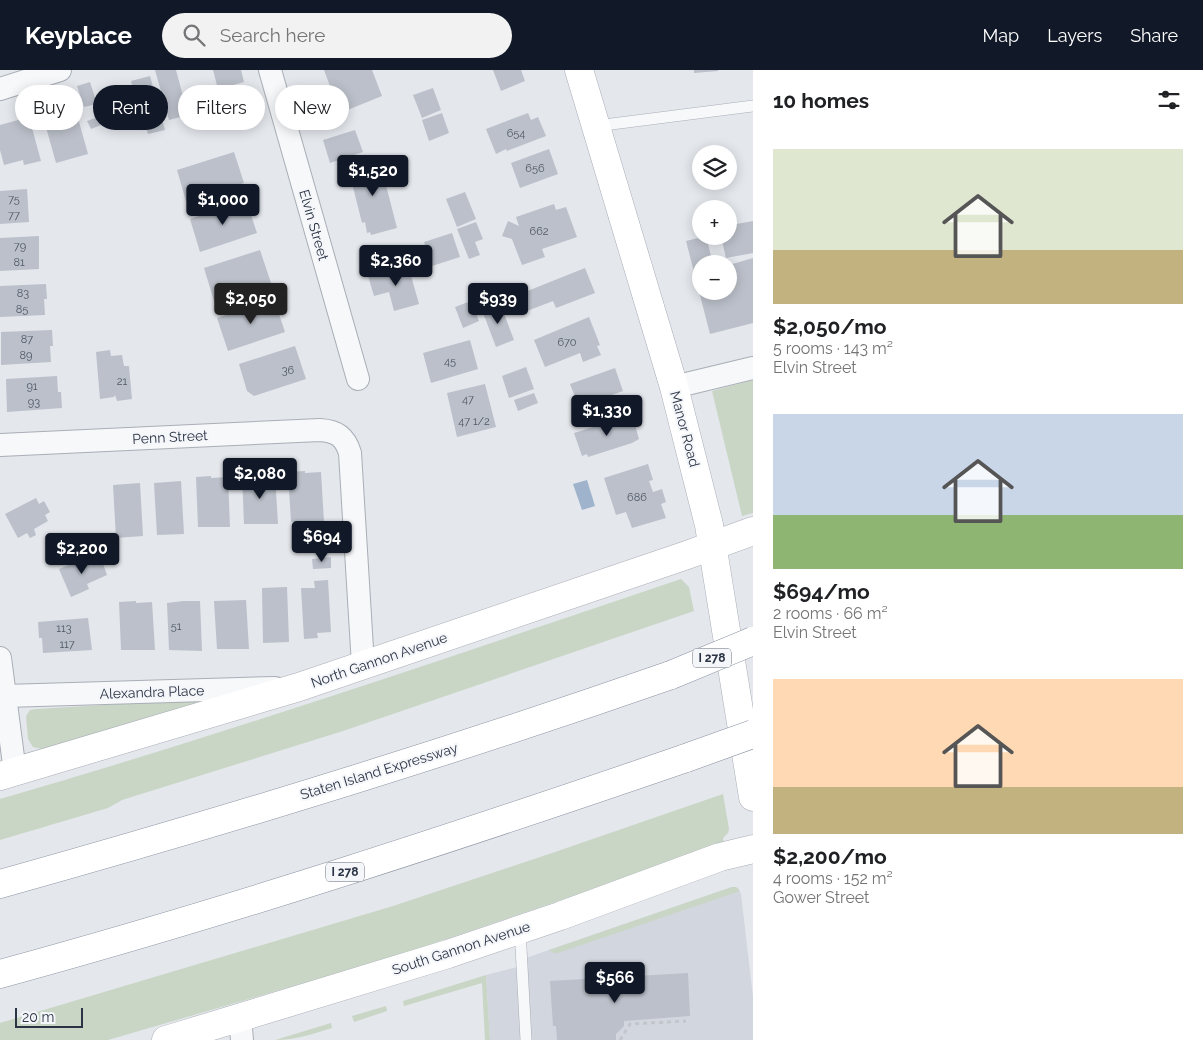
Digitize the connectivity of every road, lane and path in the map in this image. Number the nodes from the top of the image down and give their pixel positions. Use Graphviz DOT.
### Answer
graph roads {
  1 [pos="60,70"];
  2 [pos="270,70"];
  3 [pos="579,70"];
  4 [pos="0,88"];
  5 [pos="753,106"];
  6 [pos="596,126"];
  7 [pos="753,368"];
  8 [pos="358,379"];
  9 [pos="674,387"];
  10 [pos="0,445"];
  11 [pos="753,531"];
  12 [pos="713,545"];
  13 [pos="753,641"];
  14 [pos="0,658"];
  15 [pos="363,665"];
  16 [pos="299,687"];
  17 [pos="5,696"];
  18 [pos="753,734"];
  19 [pos="7,774"];
  20 [pos="753,798"];
  21 [pos="753,849"];
  22 [pos="0,884"];
  23 [pos="520,929"];
  24 [pos="0,974"];
  25 [pos="686,1021"];
  26 [pos="241,1029"];
  27 [pos="166,1040"];
  28 [pos="526,1040"];
  29 [pos="620,1040"];
  1 -- 4 [label="street"];
  2 -- 8 [label="street, Elvin Street"];
  3 -- 6 [label="main road, Manor Road"];
  5 -- 6 [label="lane"];
  6 -- 9 [label="main road, Manor Road"];
  7 -- 9 [label="street"];
  9 -- 12 [label="main road, Manor Road"];
  10 -- 15 [label="street, Penn Street"];
  11 -- 12 [label="main road, North Gannon Avenue"];
  12 -- 15 [label="main road, North Gannon Avenue"];
  12 -- 20 [label="main road, Manor Road"];
  13 -- 22 [label="main road, Staten Island Expressway / I 278, bridge"];
  14 -- 17 [label="street"];
  15 -- 16 [label="main road, North Gannon Avenue"];
  16 -- 17 [label="street, Alexandra Place"];
  16 -- 19 [label="main road, North Gannon Avenue"];
  17 -- 19 [label="street"];
  18 -- 24 [label="main road, I 278, bridge"];
  21 -- 23 [label="main road, South Gannon Avenue"];
  23 -- 26 [label="main road, South Gannon Avenue"];
  23 -- 28 [label="lane"];
  25 -- 29 [label="path"];
  26 -- 27 [label="main road, South Gannon Avenue"];
}
